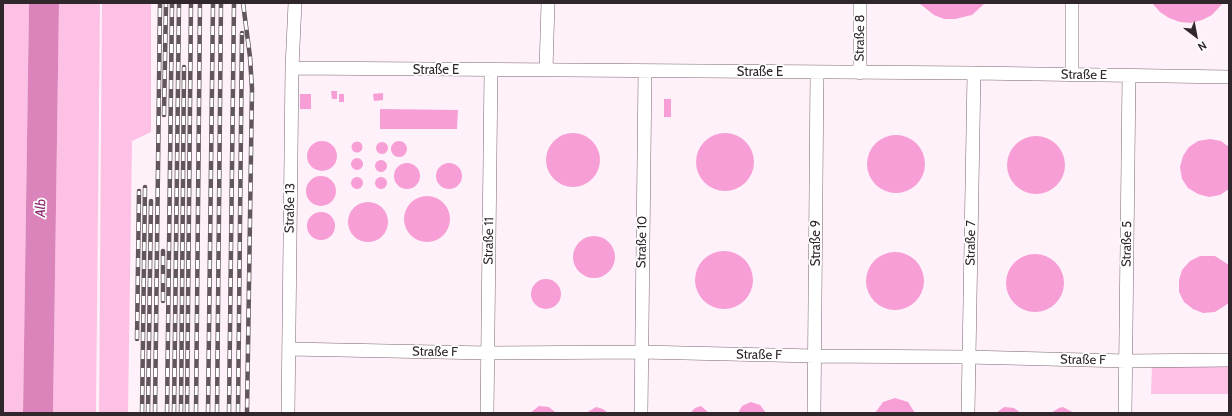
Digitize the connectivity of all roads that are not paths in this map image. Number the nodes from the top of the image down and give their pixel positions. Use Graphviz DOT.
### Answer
graph roads {
  1 [pos="295,3"];
  2 [pos="548,3"];
  3 [pos="860,3"];
  4 [pos="1072,3"];
  5 [pos="292,68"];
  6 [pos="491,70"];
  7 [pos="546,70"];
  8 [pos="645,71"];
  9 [pos="817,72"];
  10 [pos="974,72"];
  11 [pos="860,73"];
  12 [pos="1072,75"];
  13 [pos="1129,76"];
  14 [pos="1229,77"];
  15 [pos="289,349"];
  16 [pos="641,352"];
  17 [pos="488,353"];
  18 [pos="815,356"];
  19 [pos="968,357"];
  20 [pos="1229,360"];
  21 [pos="1126,361"];
  22 [pos="288,413"];
  23 [pos="487,413"];
  24 [pos="641,413"];
  25 [pos="814,413"];
  26 [pos="968,413"];
  27 [pos="1125,413"];
  1 -- 5 [label="lane, Straße 13"];
  2 -- 7 [label="lane"];
  3 -- 11 [label="lane, Straße 8"];
  4 -- 12 [label="lane"];
  5 -- 6 [label="lane, Straße E"];
  5 -- 15 [label="lane, Straße 13"];
  6 -- 7 [label="lane, Straße E"];
  6 -- 17 [label="lane, Straße 11"];
  7 -- 8 [label="lane, Straße E"];
  8 -- 9 [label="lane, Straße E"];
  8 -- 16 [label="lane, Straße 10"];
  9 -- 11 [label="lane, Straße E"];
  9 -- 18 [label="lane, Straße 9"];
  10 -- 11 [label="lane, Straße E"];
  10 -- 12 [label="lane, Straße E"];
  10 -- 19 [label="lane, Straße 7"];
  12 -- 13 [label="lane, Straße E"];
  13 -- 14 [label="lane, Straße E"];
  13 -- 21 [label="lane, Straße 5"];
  15 -- 17 [label="lane, Straße F"];
  15 -- 22 [label="lane, Straße 13"];
  16 -- 17 [label="lane, Straße F"];
  16 -- 18 [label="lane, Straße F"];
  16 -- 24 [label="lane, Straße 10"];
  17 -- 23 [label="lane, Straße 11"];
  18 -- 19 [label="lane, Straße F"];
  18 -- 25 [label="lane, Straße 9"];
  19 -- 21 [label="lane, Straße F"];
  19 -- 26 [label="lane, Straße 7"];
  20 -- 21 [label="lane, Straße F"];
  21 -- 27 [label="lane, Straße 5"];
}
